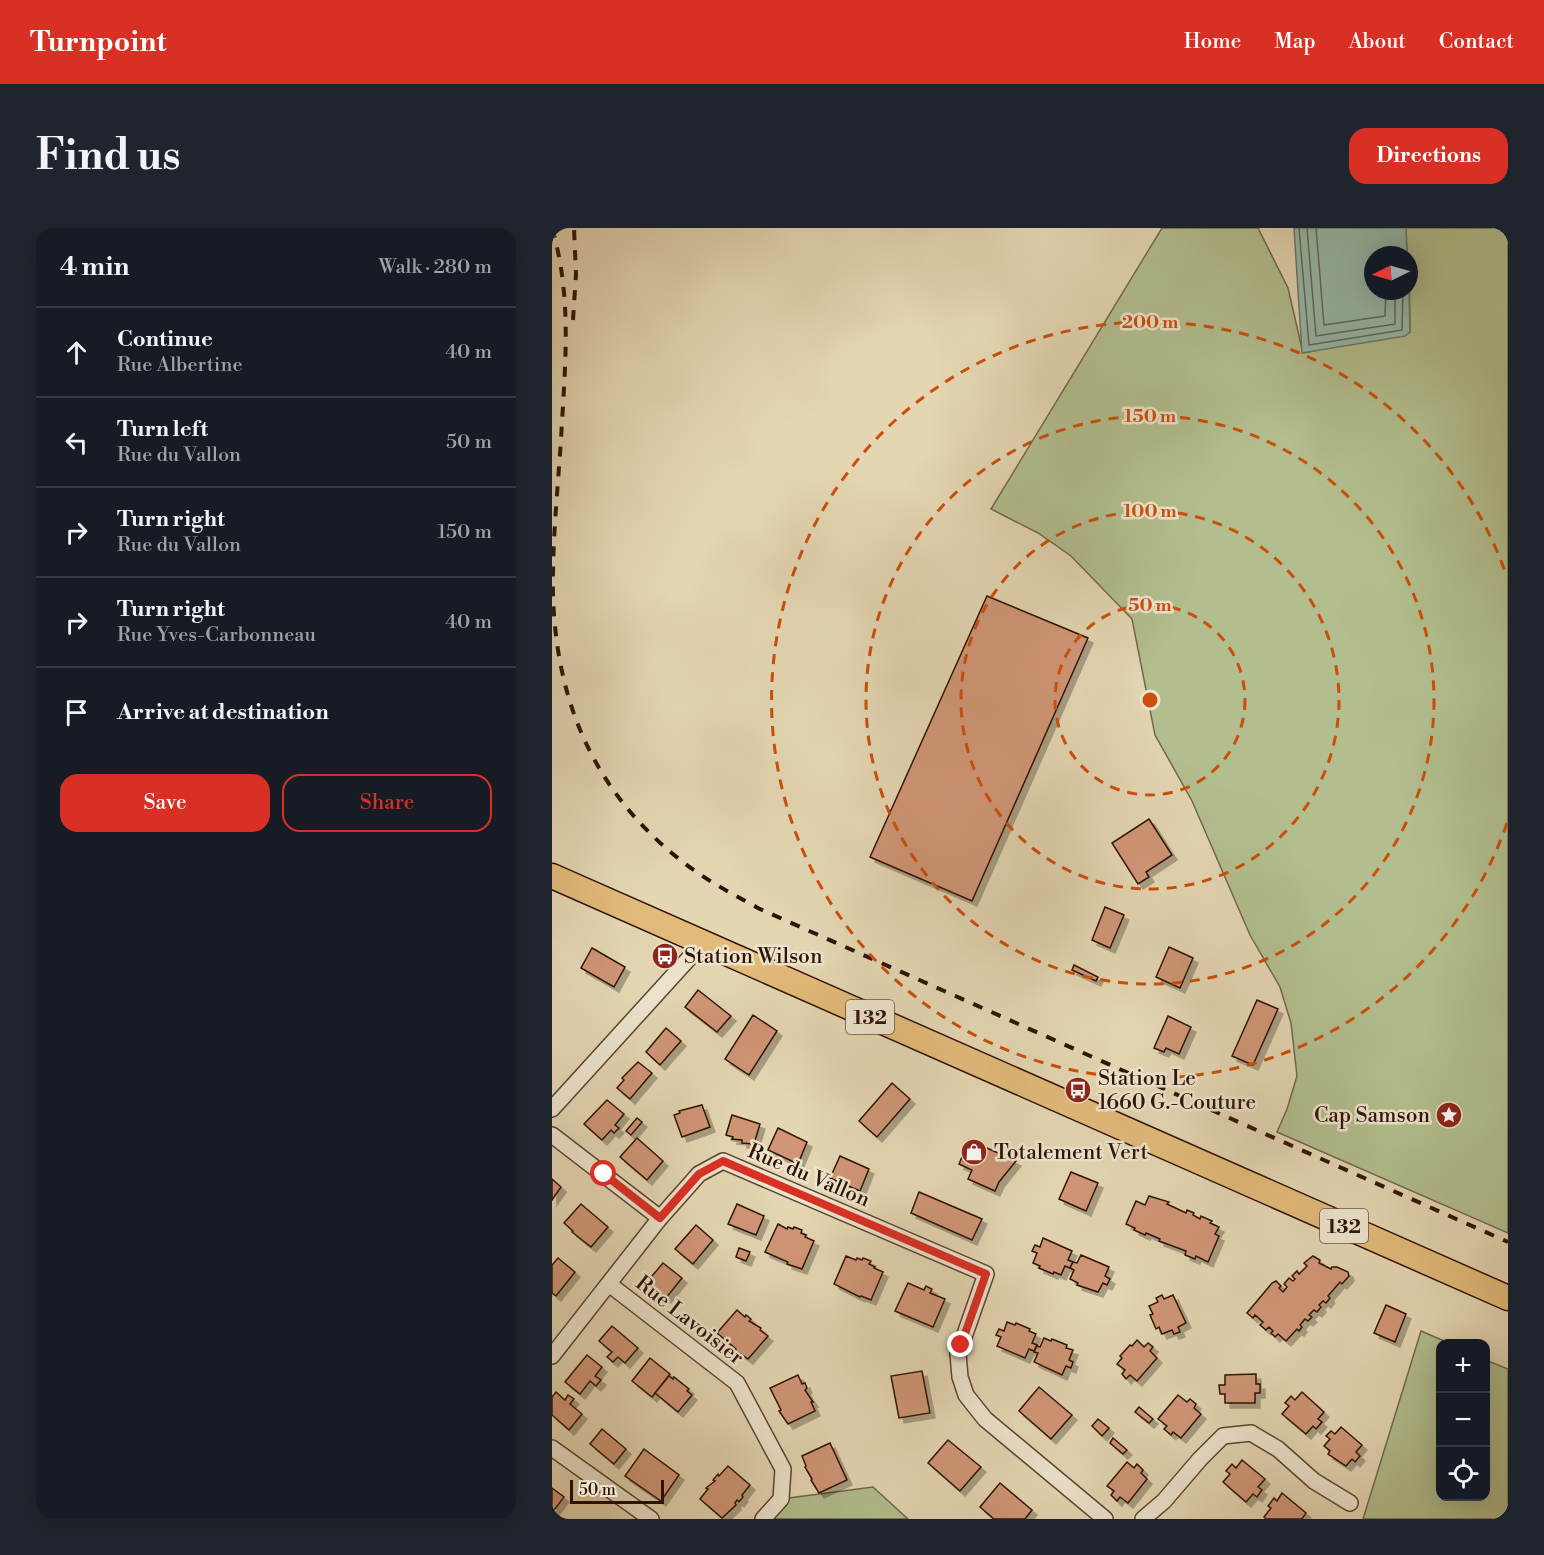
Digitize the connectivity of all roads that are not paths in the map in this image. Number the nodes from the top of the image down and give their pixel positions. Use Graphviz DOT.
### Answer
graph roads {
  1 [pos="552,876"];
  2 [pos="702,944"];
  3 [pos="552,1109"];
  4 [pos="552,1135"];
  5 [pos="660,1218"];
  6 [pos="609,1284"];
  7 [pos="1508,1298"];
  8 [pos="552,1356"];
  9 [pos="552,1448"];
  10 [pos="1350,1503"];
  11 [pos="651,1519"];
  12 [pos="763,1519"];
  13 [pos="1105,1519"];
  14 [pos="1143,1519"];
  1 -- 2 [label="main road, 132"];
  2 -- 3 [label="street"];
  2 -- 7 [label="main road, 132"];
  4 -- 5 [label="street"];
  5 -- 6 [label="street, Rue du Vallon"];
  5 -- 13 [label="street, Rue du Vallon"];
  6 -- 8 [label="street, Rue du Vallon"];
  6 -- 12 [label="street, Rue Lavoisier"];
  9 -- 11 [label="street"];
  10 -- 14 [label="street"];
}
